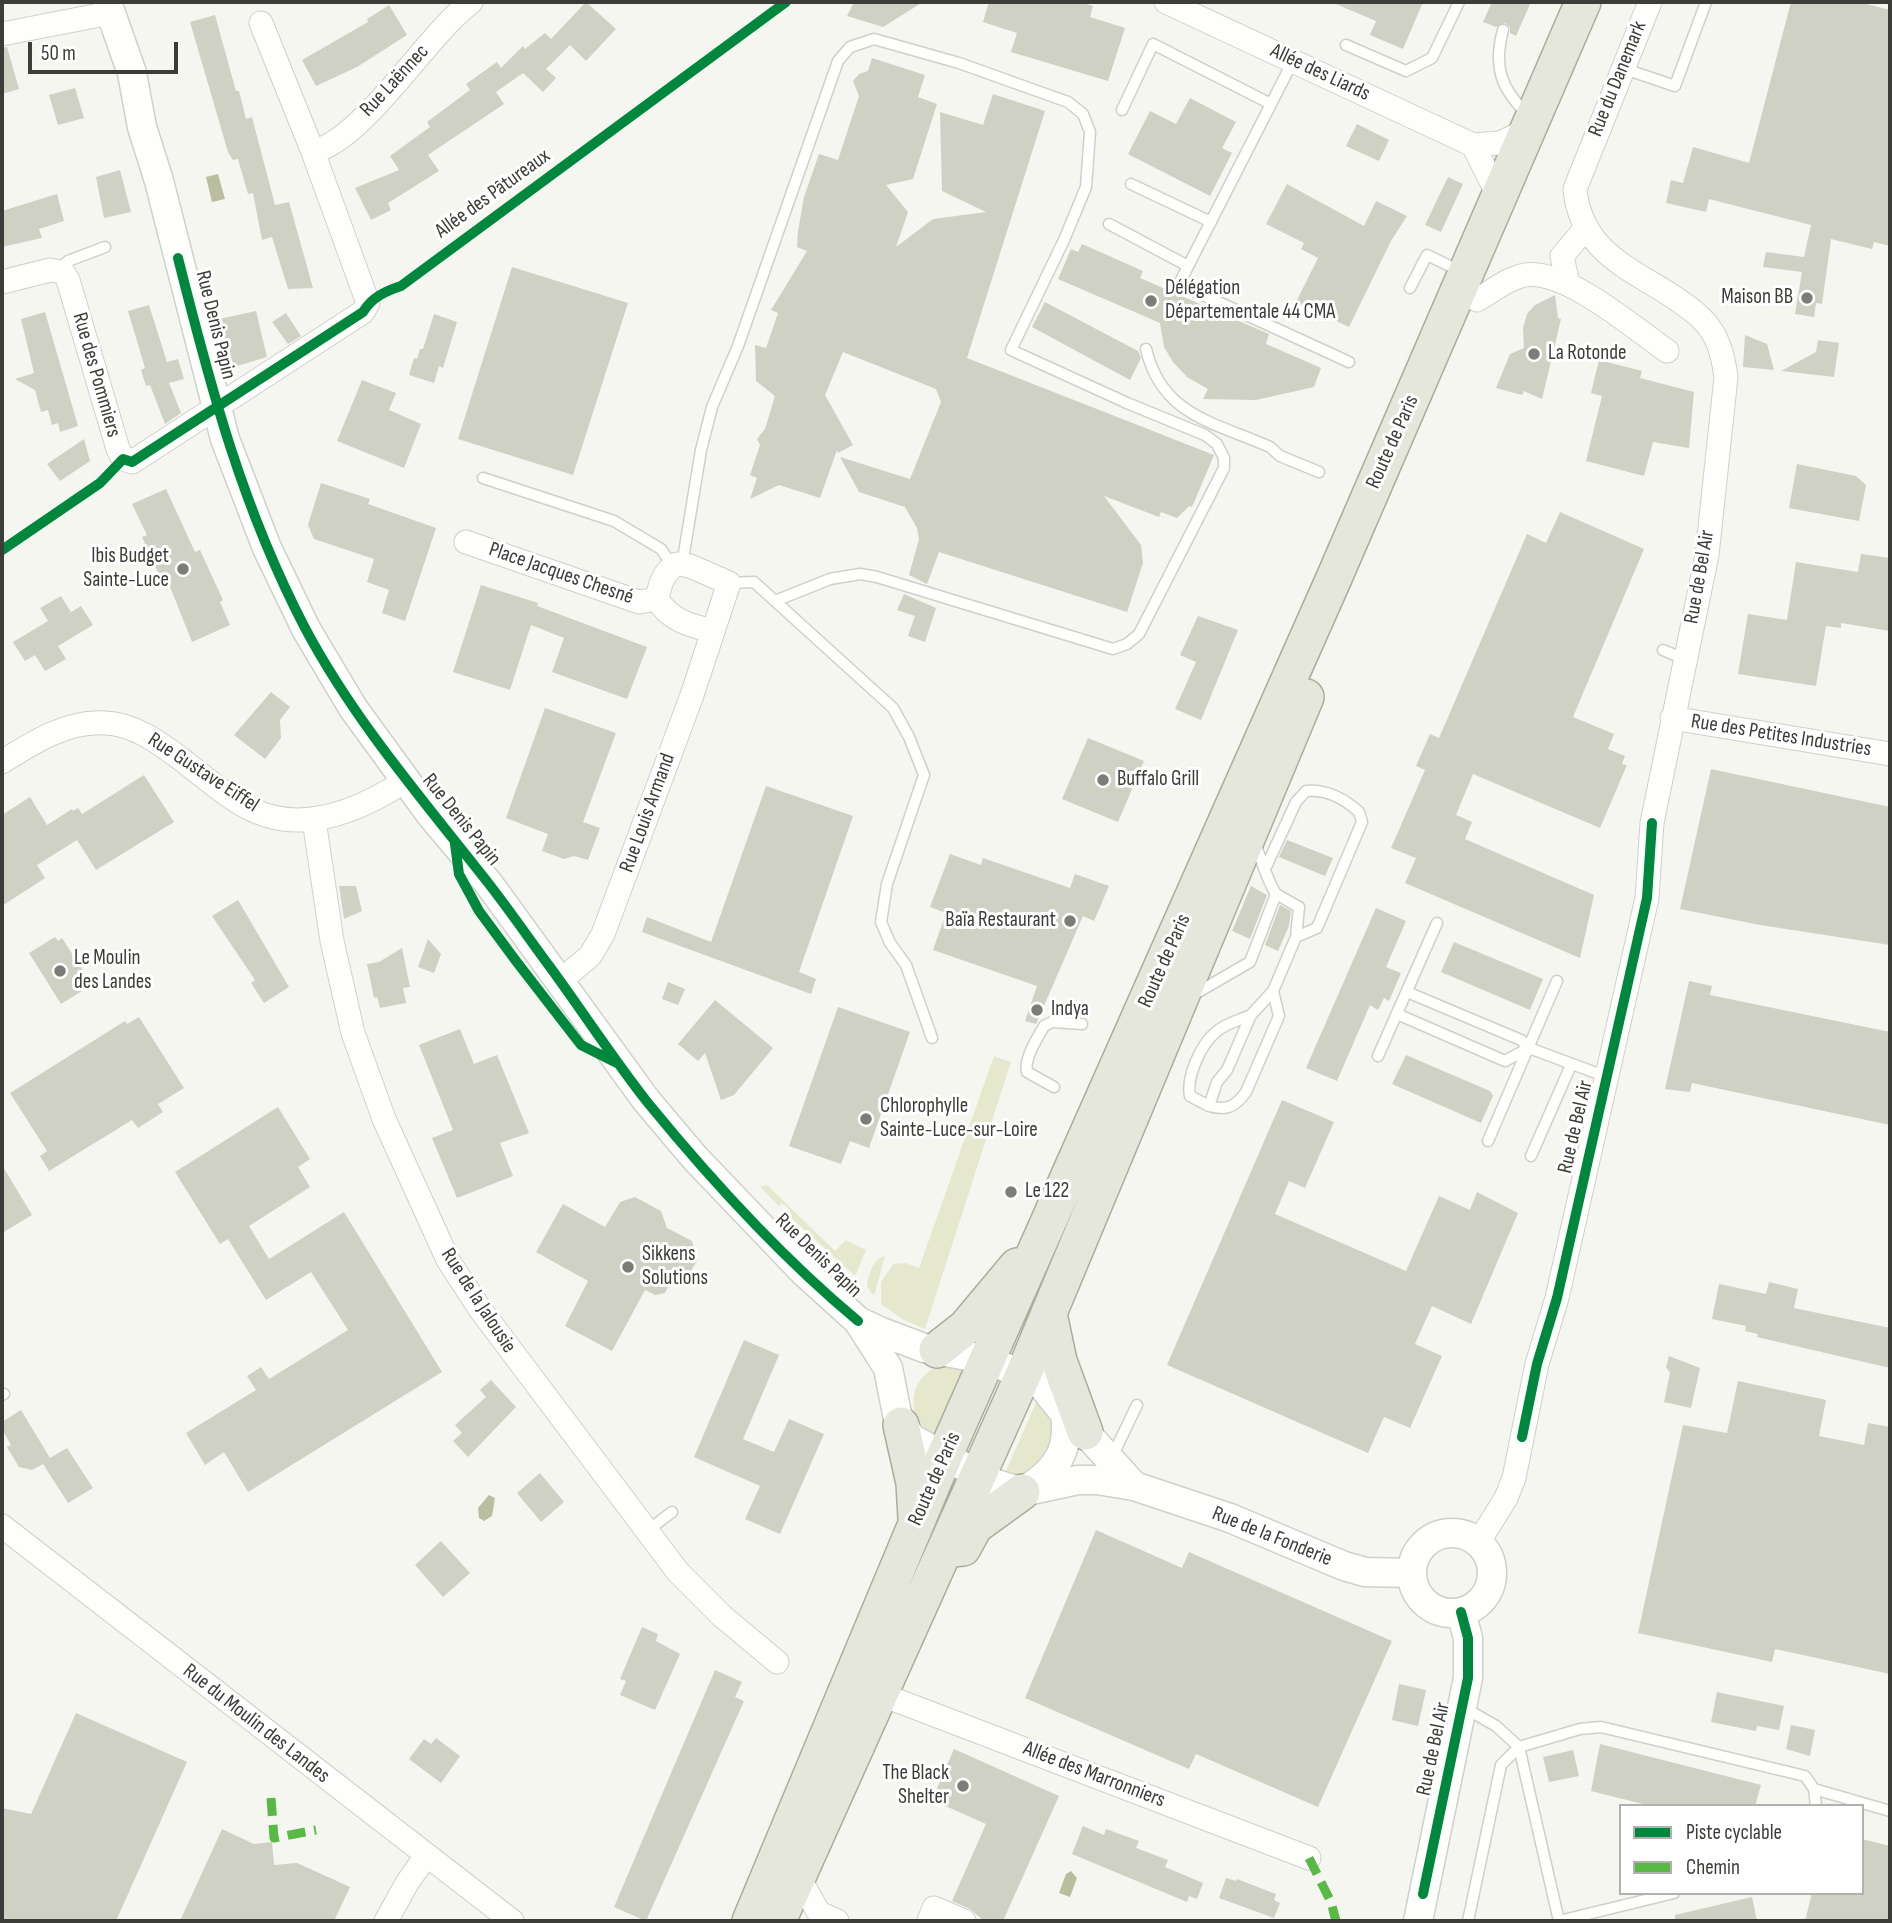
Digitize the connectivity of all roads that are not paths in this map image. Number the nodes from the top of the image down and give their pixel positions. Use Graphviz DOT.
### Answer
graph roads {
  1 [pos="471,2"];
  2 [pos="1166,2"];
  3 [pos="1459,2"];
  4 [pos="1583,2"];
  5 [pos="1606,2"];
  6 [pos="1650,2"];
  7 [pos="1706,2"];
  8 [pos="109,7"];
  9 [pos="261,23"];
  10 [pos="1503,30"];
  11 [pos="2,34"];
  12 [pos="1346,46"];
  13 [pos="1293,61"];
  14 [pos="1622,68"];
  15 [pos="1271,104"];
  16 [pos="1122,110"];
  17 [pos="1530,124"];
  18 [pos="1473,145"];
  19 [pos="313,152"];
  20 [pos="1587,156"];
  21 [pos="1130,184"];
  22 [pos="1499,197"];
  23 [pos="1211,222"];
  24 [pos="1109,224"];
  25 [pos="1585,229"];
  26 [pos="105,247"];
  27 [pos="1188,266"];
  28 [pos="56,271"];
  29 [pos="2,282"];
  30 [pos="1568,284"];
  31 [pos="1472,287"];
  32 [pos="1410,288"];
  33 [pos="1146,349"];
  34 [pos="1667,351"];
  35 [pos="1349,362"];
  36 [pos="215,406"];
  37 [pos="1320,472"];
  38 [pos="483,478"];
  39 [pos="466,542"];
  40 [pos="677,566"];
  41 [pos="729,583"];
  42 [pos="657,599"];
  43 [pos="775,601"];
  44 [pos="713,631"];
  45 [pos="1672,718"];
  46 [pos="1890,754"];
  47 [pos="2,762"];
  48 [pos="405,780"];
  49 [pos="314,820"];
  50 [pos="1250,833"];
  51 [pos="1266,867"];
  52 [pos="1276,894"];
  53 [pos="1437,923"];
  54 [pos="1296,937"];
  55 [pos="560,981"];
  56 [pos="1557,981"];
  57 [pos="1273,991"];
  58 [pos="1407,992"];
  59 [pos="1178,1004"];
  60 [pos="1396,1014"];
  61 [pos="1251,1016"];
  62 [pos="1082,1024"];
  63 [pos="932,1038"];
  64 [pos="1529,1048"];
  65 [pos="1378,1056"];
  66 [pos="1571,1065"];
  67 [pos="1607,1077"];
  68 [pos="1054,1087"];
  69 [pos="1209,1106"];
  70 [pos="1488,1141"];
  71 [pos="1531,1156"];
  72 [pos="1040,1240"];
  73 [pos="1049,1314"];
  74 [pos="858,1321"];
  75 [pos="937,1350"];
  76 [pos="989,1360"];
  77 [pos="1024,1373"];
  78 [pos="1137,1405"];
  79 [pos="898,1414"];
  80 [pos="1075,1422"];
  81 [pos="944,1457"];
  82 [pos="1104,1470"];
  83 [pos="976,1474"];
  84 [pos="1022,1492"];
  85 [pos="672,1512"];
  86 [pos="916,1521"];
  87 [pos="2,1526"];
  88 [pos="647,1531"];
  89 [pos="1478,1543"];
  90 [pos="945,1549"];
  91 [pos="1412,1573"];
  92 [pos="1461,1612"];
  93 [pos="777,1662"];
  94 [pos="880,1694"];
  95 [pos="1462,1706"];
  96 [pos="835,1713"];
  97 [pos="860,1738"];
  98 [pos="1519,1747"];
  99 [pos="1814,1789"];
  100 [pos="1816,1804"];
  101 [pos="1890,1811"];
  102 [pos="426,1856"];
  103 [pos="1309,1858"];
  104 [pos="798,1876"];
  105 [pos="1666,1895"];
  106 [pos="820,1919"];
  107 [pos="386,1921"];
  108 [pos="512,1921"];
  109 [pos="750,1921"];
  110 [pos="778,1921"];
  111 [pos="929,1921"];
  112 [pos="964,1921"];
  113 [pos="1418,1921"];
  114 [pos="1468,1921"];
  1 -- 19 [label="street, Rue Laënnec"];
  2 -- 13 [label="street, Allée des Liards"];
  3 -- 12 [label="lane"];
  4 -- 17 [label="main road, Route de Paris"];
  5 -- 31 [label="main road, Route de Paris"];
  6 -- 14 [label="street, Rue du Danemark"];
  7 -- 14 [label="lane"];
  8 -- 11 [label="street"];
  8 -- 36 [label="street, Rue Denis Papin"];
  9 -- 19 [label="street"];
  10 -- 17 [label="lane"];
  13 -- 15 [label="lane"];
  13 -- 18 [label="street, Allée des Liards"];
  14 -- 20 [label="street, Rue du Danemark"];
  15 -- 16 [label="lane"];
  15 -- 23 [label="lane"];
  17 -- 18 [label="street"];
  17 -- 22 [label="main road, Route de Paris"];
  18 -- 22 [label="street"];
  19 -- 36 [label="street"];
  20 -- 25 [label="street, Rue de Bel Air"];
  21 -- 23 [label="lane"];
  22 -- 31 [label="main road, Route de Paris"];
  23 -- 27 [label="lane"];
  24 -- 27 [label="lane"];
  25 -- 30 [label="street"];
  25 -- 45 [label="street, Rue de Bel Air"];
  26 -- 28 [label="lane"];
  27 -- 35 [label="lane"];
  28 -- 29 [label="street"];
  28 -- 36 [label="street, Rue des Pommiers"];
  30 -- 31 [label="street"];
  30 -- 34 [label="street"];
  31 -- 32 [label="lane"];
  31 -- 50 [label="main road, Route de Paris"];
  31 -- 72 [label="main road, Route de Paris"];
  33 -- 37 [label="lane"];
  36 -- 48 [label="street, Rue Denis Papin"];
  38 -- 40 [label="lane"];
  39 -- 42 [label="street, Place Jacques Chesné"];
  40 -- 41 [label="street"];
  40 -- 42 [label="street, Place Jacques Chesné"];
  40 -- 43 [label="lane"];
  41 -- 43 [label="lane"];
  41 -- 44 [label="street"];
  42 -- 44 [label="street, Place Jacques Chesné"];
  43 -- 63 [label="lane"];
  44 -- 55 [label="street, Rue Louis Armand"];
  45 -- 46 [label="street, Rue des Petites Industries"];
  45 -- 67 [label="street, Rue de Bel Air"];
  47 -- 49 [label="street, Rue Gustave Eiffel"];
  48 -- 49 [label="street, Rue Gustave Eiffel"];
  48 -- 55 [label="street, Rue Denis Papin"];
  49 -- 88 [label="street, Rue de la Jalousie"];
  50 -- 51 [label="lane"];
  50 -- 59 [label="main road, Route de Paris"];
  51 -- 52 [label="lane"];
  51 -- 54 [label="lane"];
  52 -- 54 [label="lane"];
  52 -- 59 [label="lane"];
  53 -- 58 [label="lane"];
  54 -- 57 [label="lane"];
  55 -- 74 [label="street, Rue Denis Papin"];
  56 -- 64 [label="lane"];
  57 -- 61 [label="lane"];
  57 -- 69 [label="lane"];
  58 -- 60 [label="lane"];
  58 -- 64 [label="lane"];
  59 -- 73 [label="main road, Route de Paris"];
  60 -- 64 [label="lane"];
  60 -- 65 [label="lane"];
  61 -- 69 [label="lane"];
  61 -- 69 [label="lane"];
  62 -- 68 [label="lane"];
  64 -- 66 [label="lane"];
  64 -- 70 [label="lane"];
  66 -- 67 [label="lane"];
  66 -- 71 [label="lane"];
  67 -- 89 [label="street, Rue de Bel Air"];
  72 -- 75 [label="main road"];
  72 -- 76 [label="main road, Route de Paris"];
  73 -- 77 [label="main road, Route de Paris"];
  73 -- 80 [label="main road"];
  74 -- 75 [label="street"];
  74 -- 79 [label="street"];
  75 -- 76 [label="street"];
  75 -- 79 [label="street"];
  76 -- 77 [label="street"];
  76 -- 81 [label="main road, Route de Paris"];
  77 -- 80 [label="street"];
  77 -- 83 [label="main road, Route de Paris"];
  78 -- 82 [label="lane"];
  79 -- 81 [label="street"];
  79 -- 86 [label="main road"];
  80 -- 82 [label="street"];
  80 -- 84 [label="street"];
  81 -- 83 [label="street"];
  81 -- 86 [label="main road, Route de Paris"];
  82 -- 84 [label="street"];
  82 -- 91 [label="street, Rue de la Fonderie"];
  83 -- 84 [label="street"];
  83 -- 90 [label="main road, Route de Paris"];
  84 -- 90 [label="main road"];
  85 -- 88 [label="lane"];
  86 -- 96 [label="main road, Route de Paris"];
  87 -- 102 [label="street, Rue du Moulin des Landes"];
  88 -- 93 [label="street, Rue de la Jalousie"];
  89 -- 91 [label="street"];
  89 -- 92 [label="street"];
  90 -- 94 [label="main road, Route de Paris"];
  91 -- 92 [label="street"];
  92 -- 95 [label="street, Rue de Bel Air"];
  94 -- 97 [label="main road, Route de Paris"];
  94 -- 103 [label="street, Allée des Marronniers"];
  95 -- 98 [label="lane"];
  95 -- 113 [label="street, Rue de Bel Air"];
  96 -- 97 [label="main road"];
  96 -- 109 [label="main road, Route de Paris"];
  97 -- 104 [label="main road, Route de Paris"];
  98 -- 99 [label="lane"];
  98 -- 105 [label="lane"];
  98 -- 114 [label="lane"];
  99 -- 100 [label="lane"];
  99 -- 101 [label="lane"];
  102 -- 107 [label="street"];
  102 -- 108 [label="street, Rue du Moulin des Landes"];
  104 -- 106 [label="street"];
  104 -- 110 [label="main road, Route de Paris"];
  111 -- 112 [label="street"];
}
